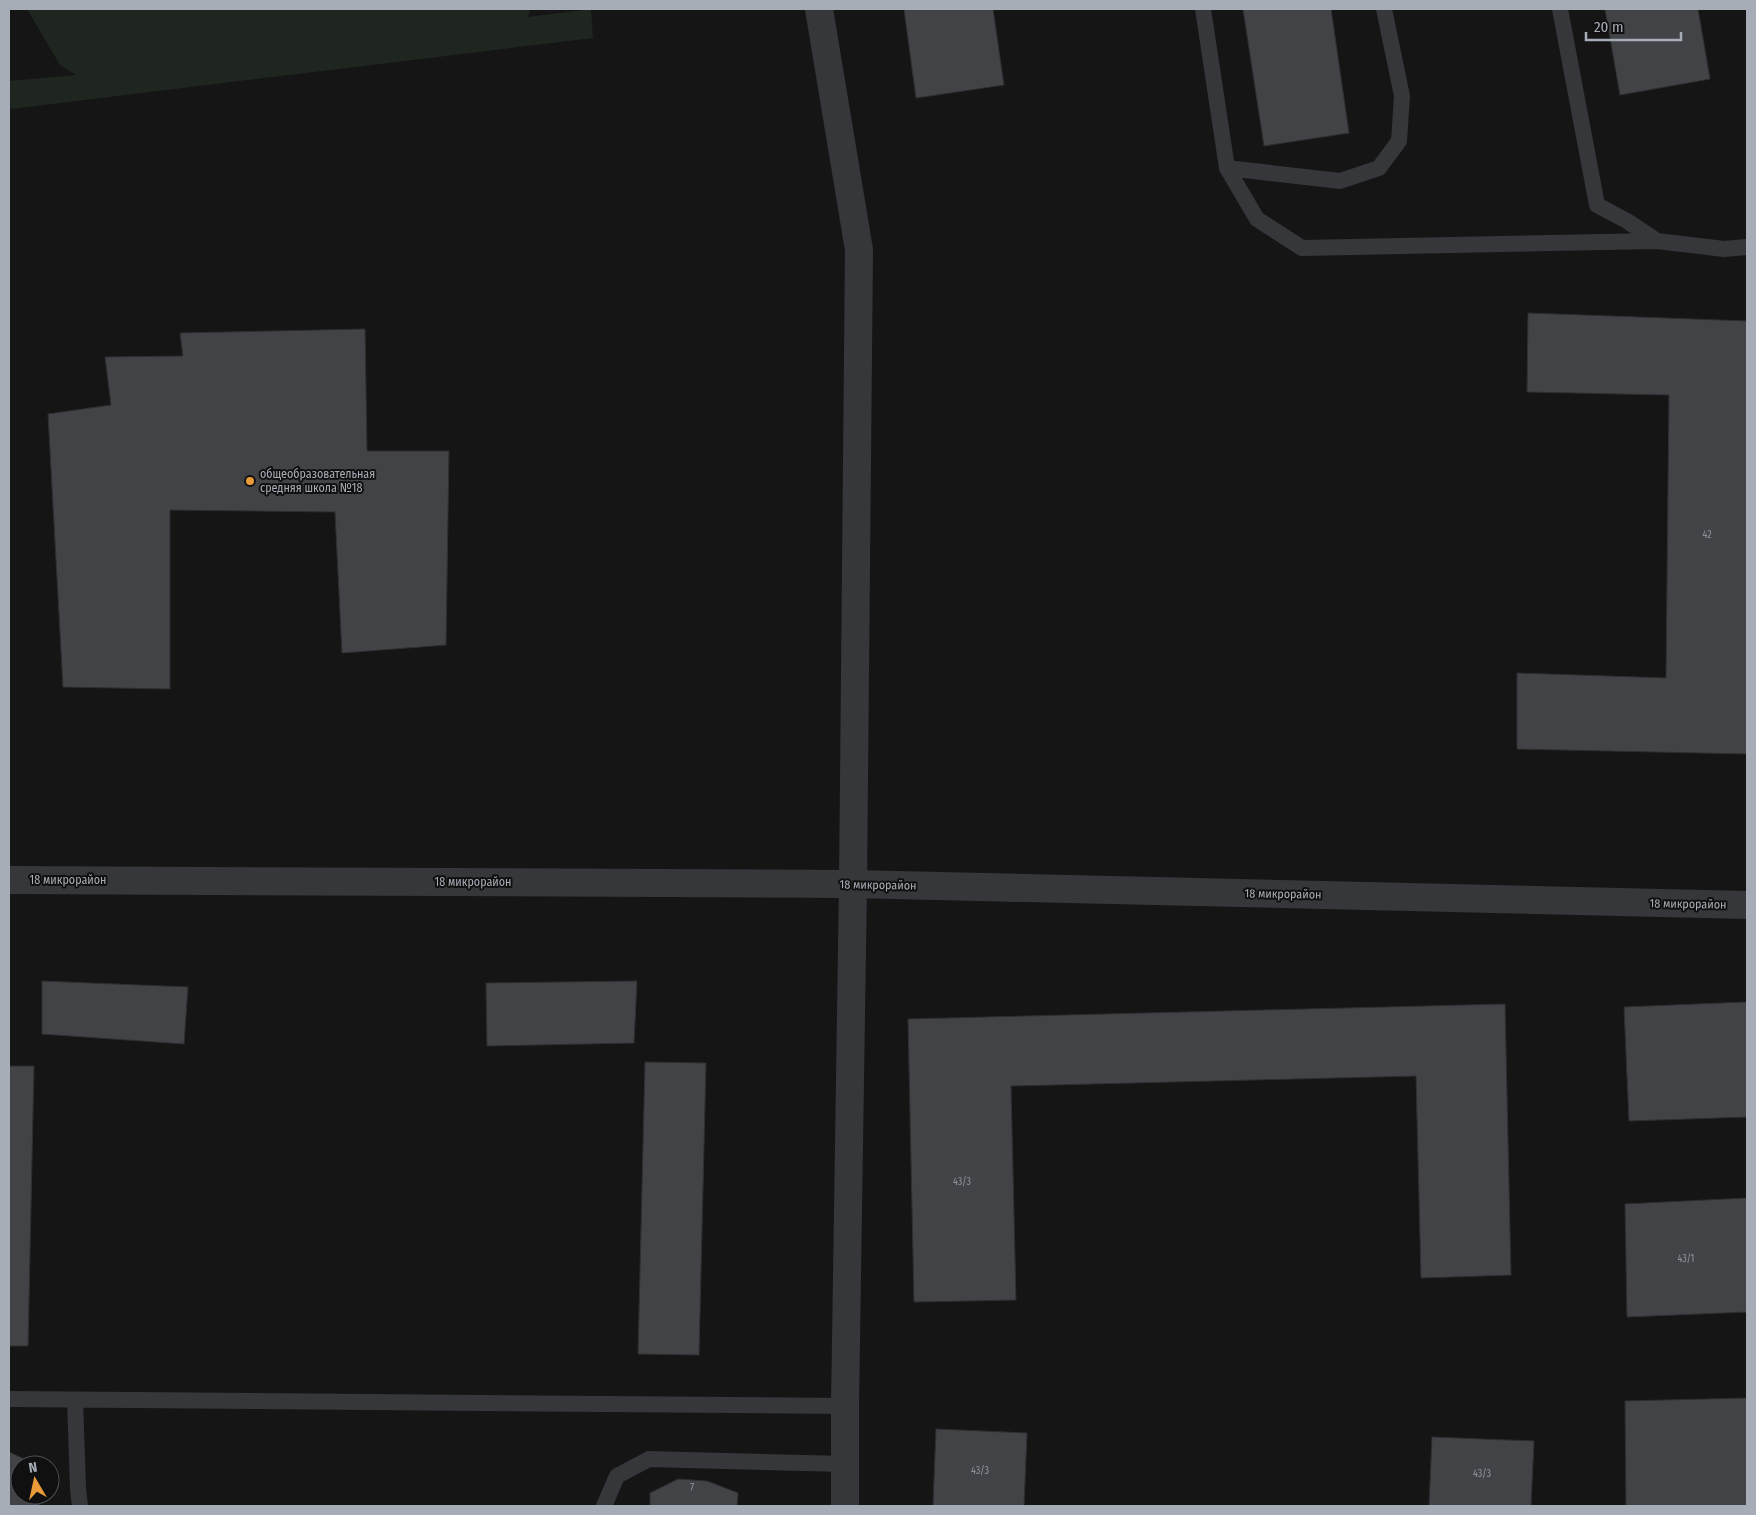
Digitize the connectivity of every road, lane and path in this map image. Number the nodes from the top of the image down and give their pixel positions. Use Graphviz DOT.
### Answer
graph roads {
  1 [pos="819,9"];
  2 [pos="1203,9"];
  3 [pos="1384,9"];
  4 [pos="1560,9"];
  5 [pos="1227,168"];
  6 [pos="1657,241"];
  7 [pos="1747,247"];
  8 [pos="9,880"];
  9 [pos="853,884"];
  10 [pos="1747,905"];
  11 [pos="9,1400"];
  12 [pos="76,1400"];
  13 [pos="845,1406"];
  14 [pos="845,1464"];
  15 [pos="80,1506"];
  16 [pos="604,1506"];
  17 [pos="845,1506"];
  1 -- 9 [label="street"];
  2 -- 5 [label="lane"];
  3 -- 5 [label="lane"];
  4 -- 6 [label="lane"];
  5 -- 6 [label="lane"];
  6 -- 7 [label="lane"];
  8 -- 9 [label="street, 18 микрорайон"];
  9 -- 10 [label="street, 18 микрорайон"];
  9 -- 13 [label="street"];
  11 -- 12 [label="lane"];
  12 -- 13 [label="lane"];
  12 -- 15 [label="lane"];
  13 -- 14 [label="street"];
  14 -- 16 [label="lane"];
  14 -- 17 [label="street"];
}
